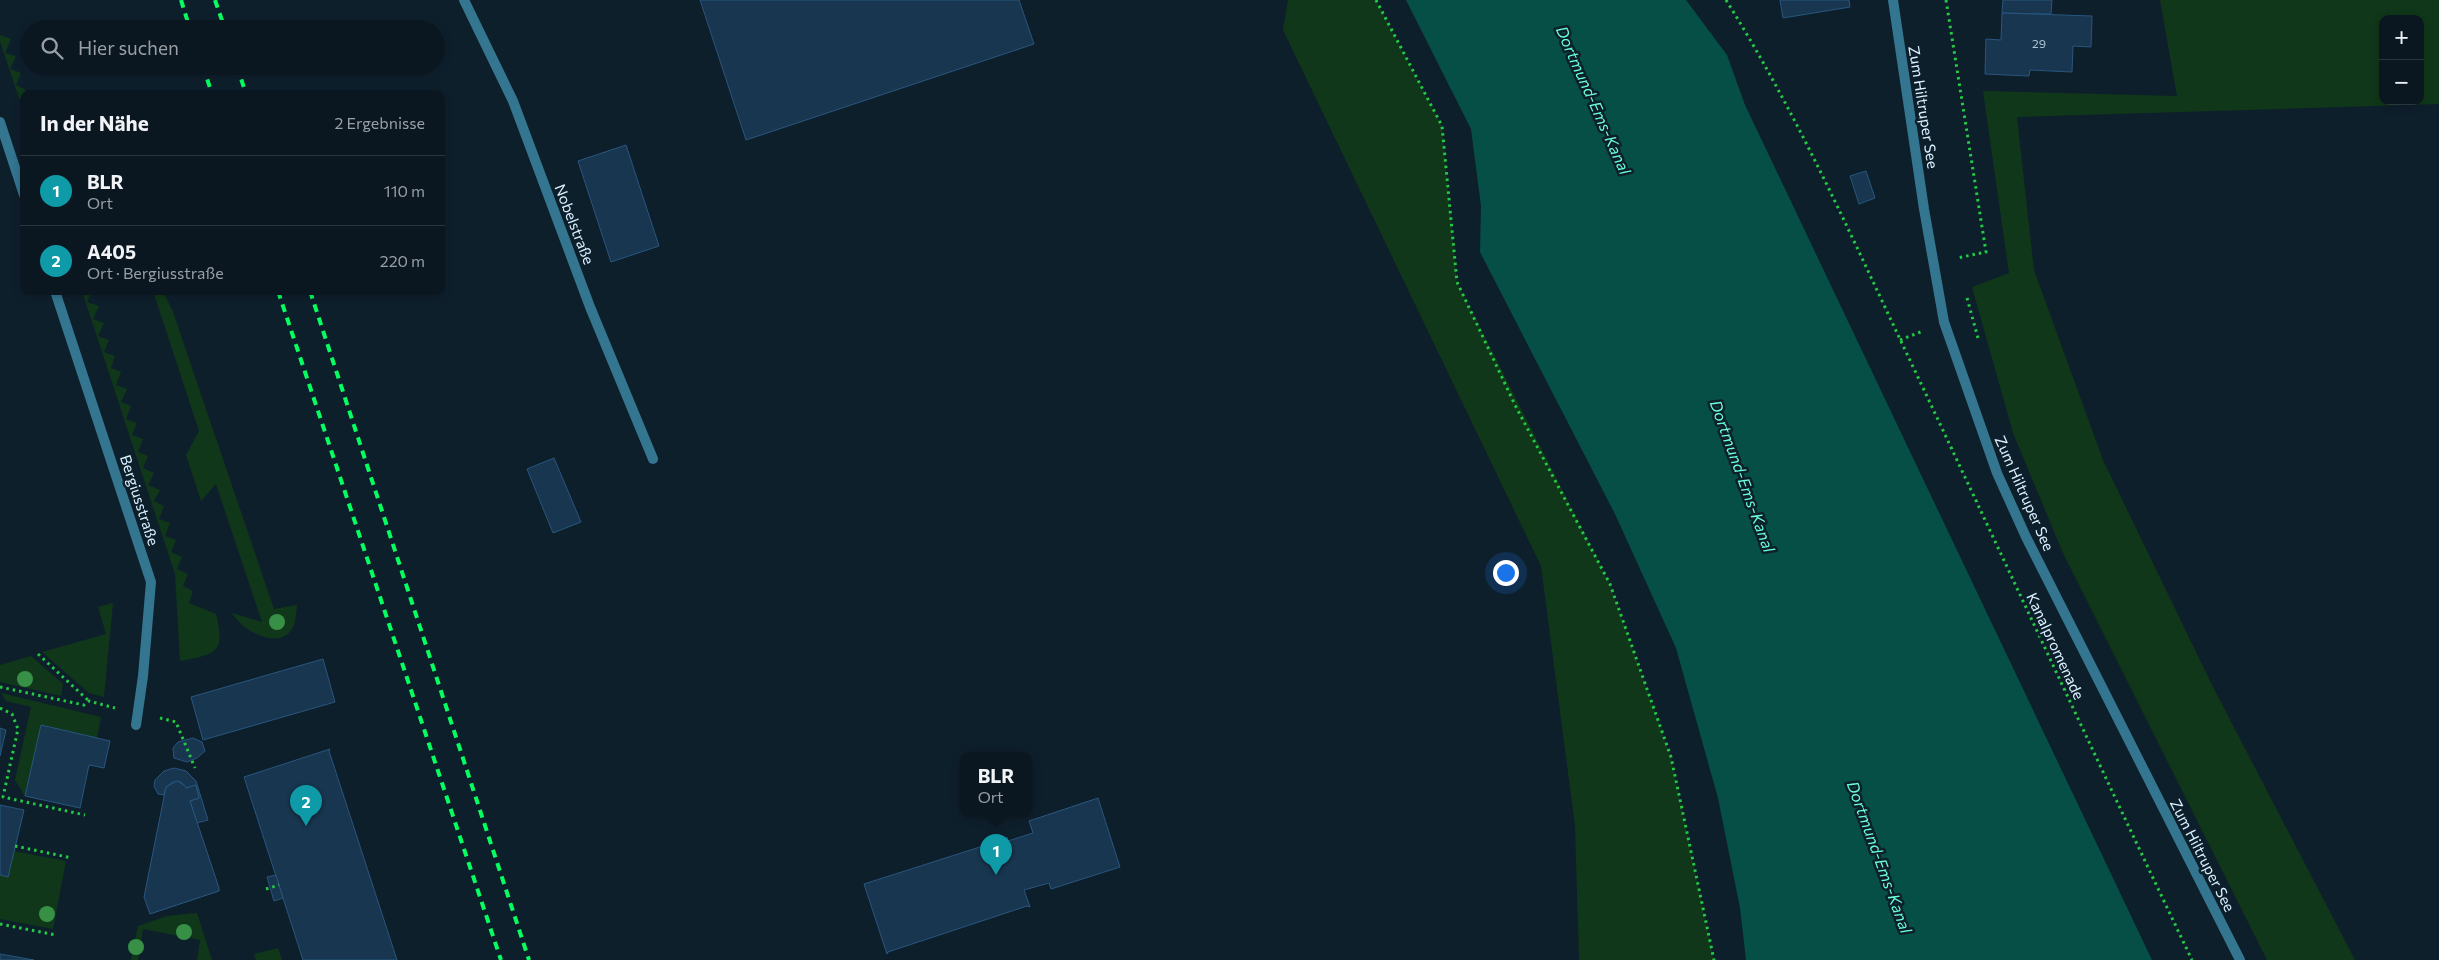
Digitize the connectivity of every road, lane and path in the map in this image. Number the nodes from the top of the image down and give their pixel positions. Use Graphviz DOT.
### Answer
graph roads {
  1 [pos="464,0"];
  2 [pos="1376,0"];
  3 [pos="1726,0"];
  4 [pos="1893,0"];
  5 [pos="1946,0"];
  6 [pos="0,122"];
  7 [pos="20,183"];
  8 [pos="1956,258"];
  9 [pos="56,295"];
  10 [pos="653,460"];
  11 [pos="38,654"];
  12 [pos="0,687"];
  13 [pos="89,701"];
  14 [pos="0,708"];
  15 [pos="137,713"];
  16 [pos="136,725"];
  17 [pos="195,768"];
  18 [pos="85,815"];
  19 [pos="15,846"];
  20 [pos="72,858"];
  21 [pos="279,885"];
  22 [pos="266,889"];
  23 [pos="0,924"];
  24 [pos="56,935"];
  25 [pos="1714,960"];
  26 [pos="2192,960"];
  27 [pos="2240,960"];
  1 -- 10 [label="street, Nobelstraße"];
  2 -- 25 [label="path"];
  3 -- 26 [label="path, Kanalpromenade"];
  4 -- 27 [label="street, Zum Hiltruper See"];
  5 -- 8 [label="path"];
  6 -- 7 [label="street"];
  9 -- 15 [label="street, Bergiusstraße"];
  11 -- 13 [label="path"];
  12 -- 13 [label="path"];
  13 -- 15 [label="path"];
  14 -- 18 [label="path"];
  15 -- 16 [label="street, Bergiusstraße"];
  15 -- 17 [label="path"];
  19 -- 20 [label="path"];
  21 -- 22 [label="path"];
  23 -- 24 [label="path"];
}
